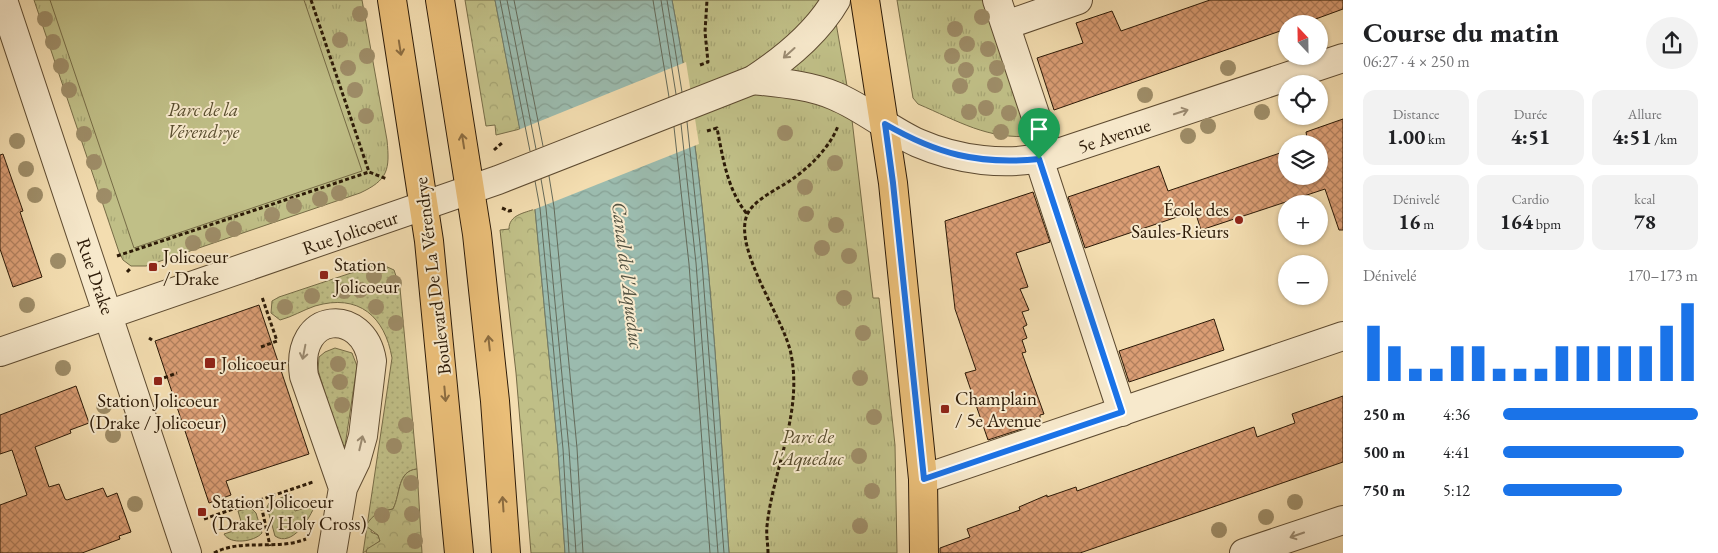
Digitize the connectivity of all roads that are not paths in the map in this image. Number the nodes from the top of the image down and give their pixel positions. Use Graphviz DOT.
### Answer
graph roads {
  1 [pos="3,0"];
  2 [pos="392,0"];
  3 [pos="440,0"];
  4 [pos="836,0"];
  5 [pos="866,0"];
  6 [pos="997,0"];
  7 [pos="1078,0"];
  8 [pos="1006,25"];
  9 [pos="10,56"];
  10 [pos="1343,58"];
  11 [pos="753,80"];
  12 [pos="885,124"];
  13 [pos="1044,158"];
  14 [pos="470,189"];
  15 [pos="424,206"];
  16 [pos="108,314"];
  17 [pos="1343,336"];
  18 [pos="0,352"];
  19 [pos="1122,412"];
  20 [pos="924,479"];
  21 [pos="332,483"];
  22 [pos="1343,520"];
  23 [pos="187,553"];
  24 [pos="332,553"];
  25 [pos="459,553"];
  26 [pos="506,553"];
  27 [pos="924,553"];
  28 [pos="1244,553"];
  1 -- 9 [label="street, Rue Drake"];
  2 -- 15 [label="main road, Boulevard De La Vérendrye, one-way"];
  14 -- 3 [label="main road, one-way"];
  4 -- 11 [label="street, Rue Jolicoeur, one-way"];
  5 -- 12 [label="main road"];
  6 -- 8 [label="street"];
  7 -- 8 [label="street"];
  8 -- 13 [label="street"];
  9 -- 16 [label="street, Rue Drake"];
  13 -- 10 [label="street, 5e Avenue, one-way"];
  11 -- 12 [label="street, Rue Jolicoeur"];
  11 -- 14 [label="street, Rue Jolicoeur"];
  12 -- 13 [label="street, 5e Avenue"];
  12 -- 20 [label="main road"];
  13 -- 19 [label="street"];
  14 -- 15 [label="street, Rue Jolicoeur"];
  26 -- 14 [label="main road, one-way"];
  15 -- 16 [label="street, Rue Jolicoeur"];
  15 -- 25 [label="main road, Boulevard De La Vérendrye, one-way"];
  16 -- 18 [label="street, Rue Jolicoeur"];
  16 -- 23 [label="street, Rue Drake"];
  17 -- 19 [label="street"];
  19 -- 20 [label="street"];
  20 -- 27 [label="main road"];
  21 -- 21 [label="street, one-way"];
  21 -- 24 [label="street"];
  22 -- 28 [label="street, one-way"];
}
